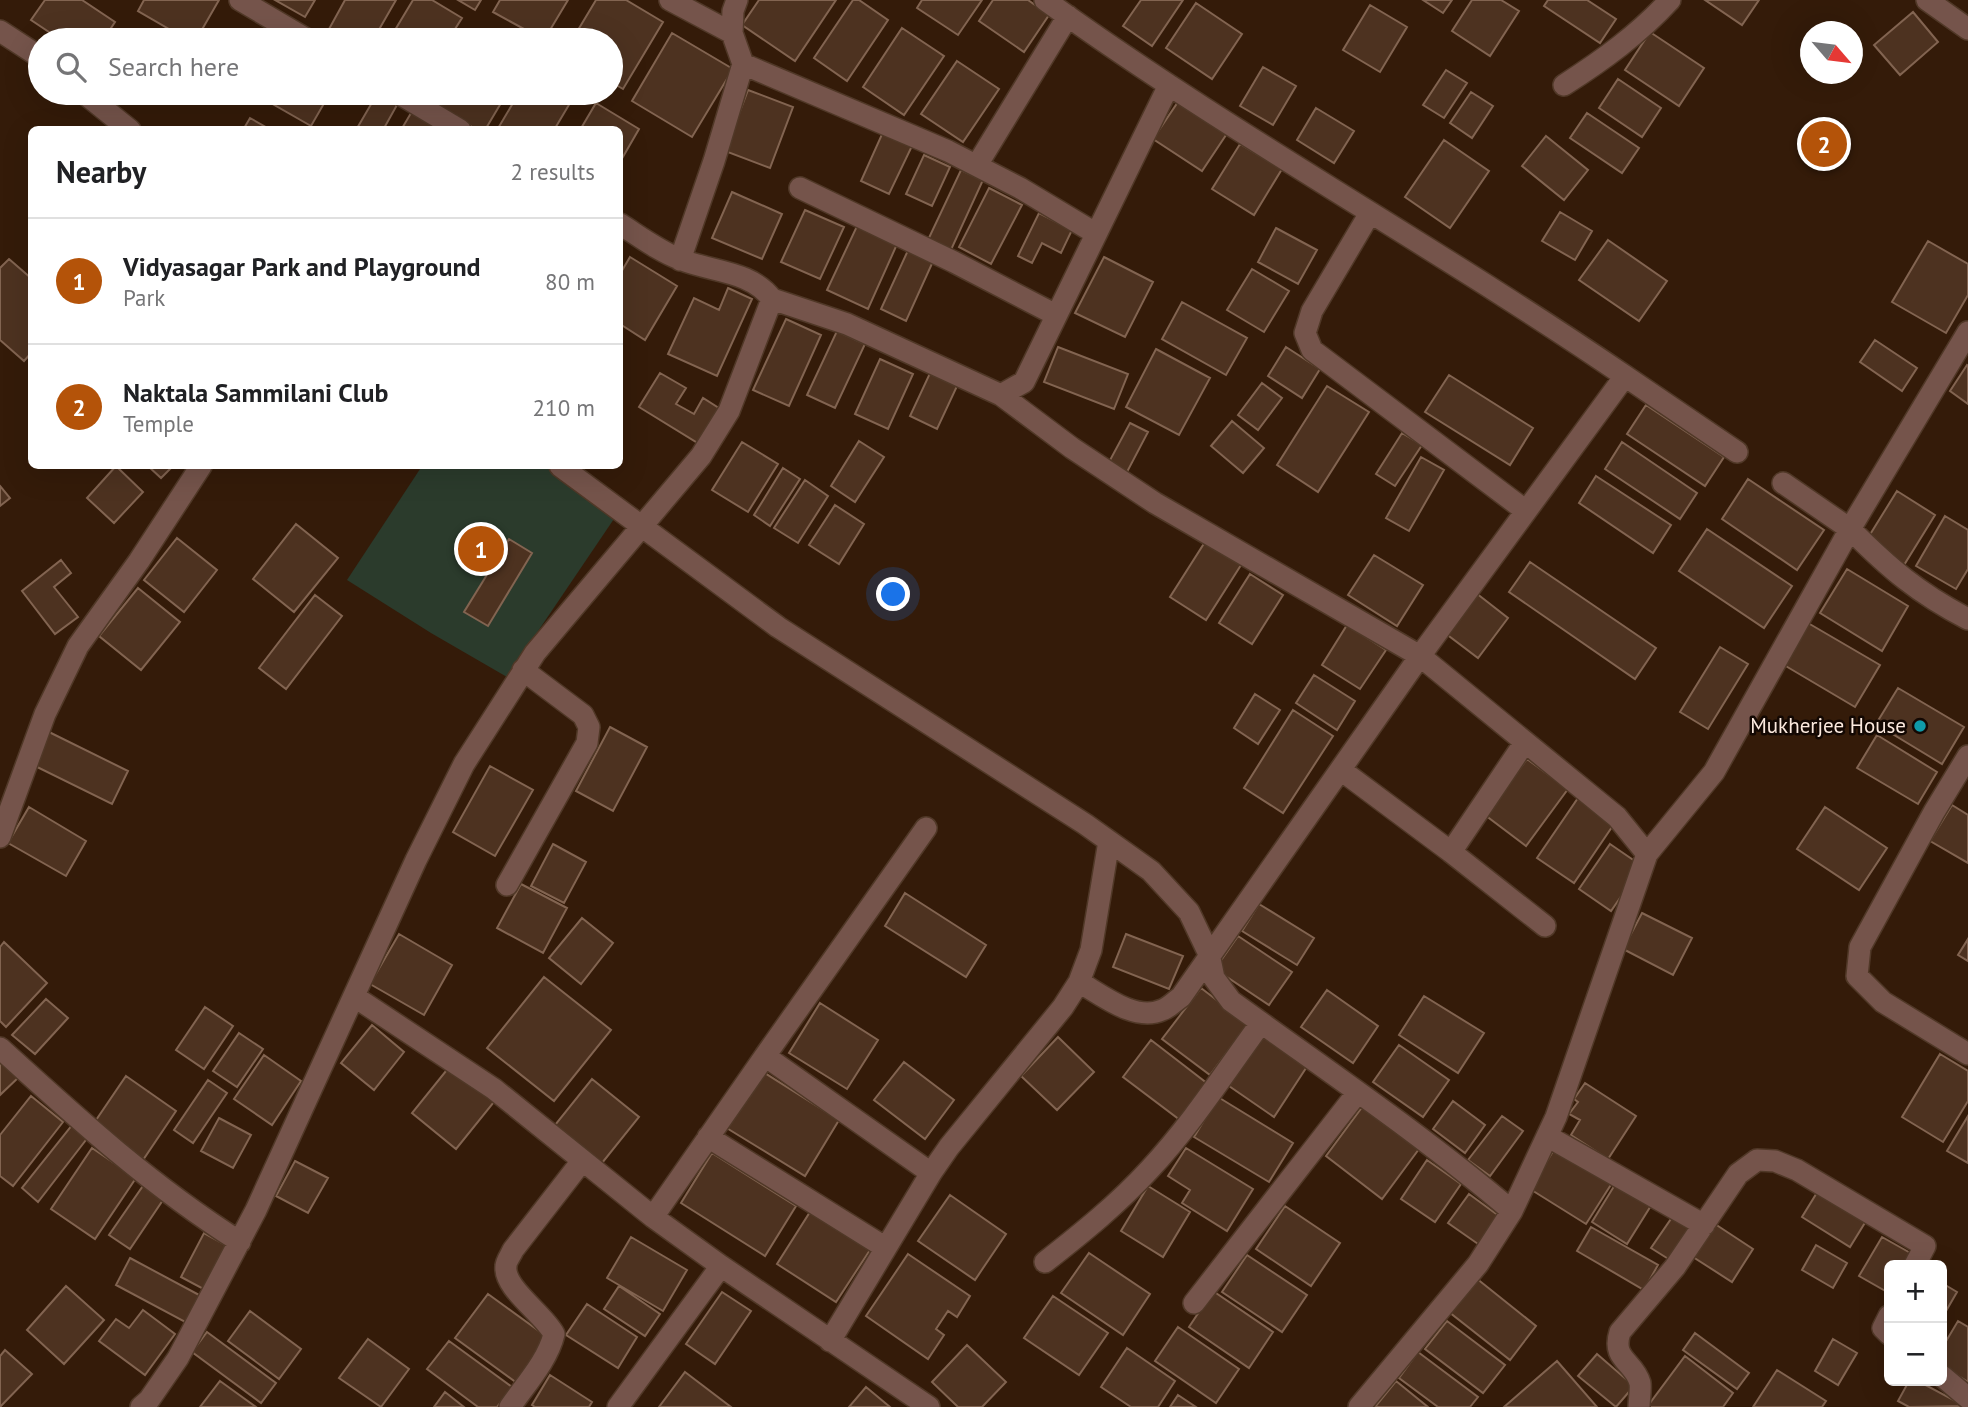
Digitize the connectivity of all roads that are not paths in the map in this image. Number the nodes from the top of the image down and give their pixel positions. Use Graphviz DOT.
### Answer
graph roads {
  1 [pos="240,0"];
  2 [pos="670,0"];
  3 [pos="737,0"];
  4 [pos="1045,0"];
  5 [pos="1671,0"];
  6 [pos="1927,0"];
  7 [pos="1068,16"];
  8 [pos="288,28"];
  9 [pos="1968,29"];
  10 [pos="0,31"];
  11 [pos="732,33"];
  12 [pos="28,49"];
  13 [pos="743,64"];
  14 [pos="1169,85"];
  15 [pos="1564,85"];
  16 [pos="100,105"];
  17 [pos="418,105"];
  18 [pos="125,126"];
  19 [pos="453,126"];
  20 [pos="977,166"];
  21 [pos="800,188"];
  22 [pos="1370,213"];
  23 [pos="623,226"];
  24 [pos="1095,233"];
  25 [pos="680,260"];
  26 [pos="772,299"];
  27 [pos="1056,315"];
  28 [pos="1968,332"];
  29 [pos="1625,376"];
  30 [pos="1001,395"];
  31 [pos="1737,452"];
  32 [pos="199,469"];
  33 [pos="563,469"];
  34 [pos="1783,484"];
  35 [pos="1527,511"];
  36 [pos="642,526"];
  37 [pos="1850,529"];
  38 [pos="1968,619"];
  39 [pos="1420,656"];
  40 [pos="523,670"];
  41 [pos="1525,742"];
  42 [pos="1968,757"];
  43 [pos="1342,770"];
  44 [pos="926,828"];
  45 [pos="0,837"];
  46 [pos="1109,841"];
  47 [pos="1451,852"];
  48 [pos="1647,854"];
  49 [pos="508,885"];
  50 [pos="1545,926"];
  51 [pos="1209,954"];
  52 [pos="1079,982"];
  53 [pos="355,997"];
  54 [pos="1261,1023"];
  55 [pos="0,1048"];
  56 [pos="1968,1054"];
  57 [pos="765,1056"];
  58 [pos="1357,1092"];
  59 [pos="1547,1136"];
  60 [pos="708,1137"];
  61 [pos="582,1161"];
  62 [pos="931,1172"];
  63 [pos="1512,1211"];
  64 [pos="653,1217"];
  65 [pos="1704,1225"];
  66 [pos="240,1242"];
  67 [pos="886,1248"];
  68 [pos="1918,1260"];
  69 [pos="1045,1262"];
  70 [pos="721,1266"];
  71 [pos="1194,1303"];
  72 [pos="830,1341"];
  73 [pos="1947,1381"];
  74 [pos="1968,1398"];
  75 [pos="150,1405"];
  76 [pos="927,1406"];
  77 [pos="510,1407"];
  78 [pos="618,1407"];
  79 [pos="1359,1407"];
  80 [pos="1639,1407"];
  1 -- 8 [label="street"];
  2 -- 11 [label="street"];
  3 -- 11 [label="street"];
  4 -- 7 [label="street"];
  5 -- 15 [label="street"];
  6 -- 9 [label="street"];
  7 -- 14 [label="street"];
  7 -- 20 [label="street"];
  10 -- 12 [label="street"];
  11 -- 13 [label="street"];
  13 -- 20 [label="street"];
  13 -- 25 [label="street"];
  14 -- 22 [label="street"];
  14 -- 24 [label="street"];
  16 -- 18 [label="street"];
  17 -- 19 [label="street"];
  20 -- 24 [label="street"];
  21 -- 27 [label="street"];
  22 -- 29 [label="street"];
  22 -- 35 [label="street"];
  23 -- 25 [label="street"];
  24 -- 27 [label="street"];
  25 -- 26 [label="street"];
  26 -- 30 [label="street"];
  26 -- 36 [label="street"];
  27 -- 30 [label="street"];
  28 -- 37 [label="street"];
  29 -- 31 [label="street"];
  29 -- 35 [label="street"];
  30 -- 39 [label="street"];
  32 -- 45 [label="street"];
  33 -- 36 [label="street"];
  34 -- 37 [label="street"];
  35 -- 39 [label="street"];
  36 -- 40 [label="street"];
  36 -- 46 [label="street"];
  37 -- 38 [label="street"];
  37 -- 48 [label="street"];
  39 -- 41 [label="street"];
  39 -- 43 [label="street"];
  40 -- 49 [label="street"];
  40 -- 53 [label="street"];
  41 -- 47 [label="street"];
  41 -- 48 [label="street"];
  42 -- 56 [label="street"];
  43 -- 47 [label="street"];
  43 -- 51 [label="street"];
  44 -- 57 [label="street"];
  46 -- 51 [label="street"];
  46 -- 52 [label="street"];
  47 -- 50 [label="street"];
  48 -- 59 [label="street"];
  51 -- 52 [label="street"];
  51 -- 54 [label="street"];
  52 -- 62 [label="street"];
  53 -- 61 [label="street"];
  53 -- 66 [label="street"];
  54 -- 58 [label="street"];
  54 -- 69 [label="street"];
  55 -- 66 [label="street"];
  57 -- 60 [label="street"];
  57 -- 62 [label="street"];
  58 -- 63 [label="street"];
  58 -- 71 [label="street"];
  59 -- 63 [label="street"];
  59 -- 65 [label="street"];
  60 -- 64 [label="street"];
  60 -- 67 [label="street"];
  61 -- 64 [label="street"];
  61 -- 77 [label="street"];
  62 -- 67 [label="street"];
  63 -- 79 [label="street"];
  64 -- 70 [label="street"];
  65 -- 68 [label="street"];
  65 -- 80 [label="street"];
  66 -- 75 [label="street"];
  67 -- 72 [label="street"];
  70 -- 72 [label="street"];
  70 -- 78 [label="street"];
  72 -- 76 [label="street"];
  73 -- 74 [label="street"];
}
